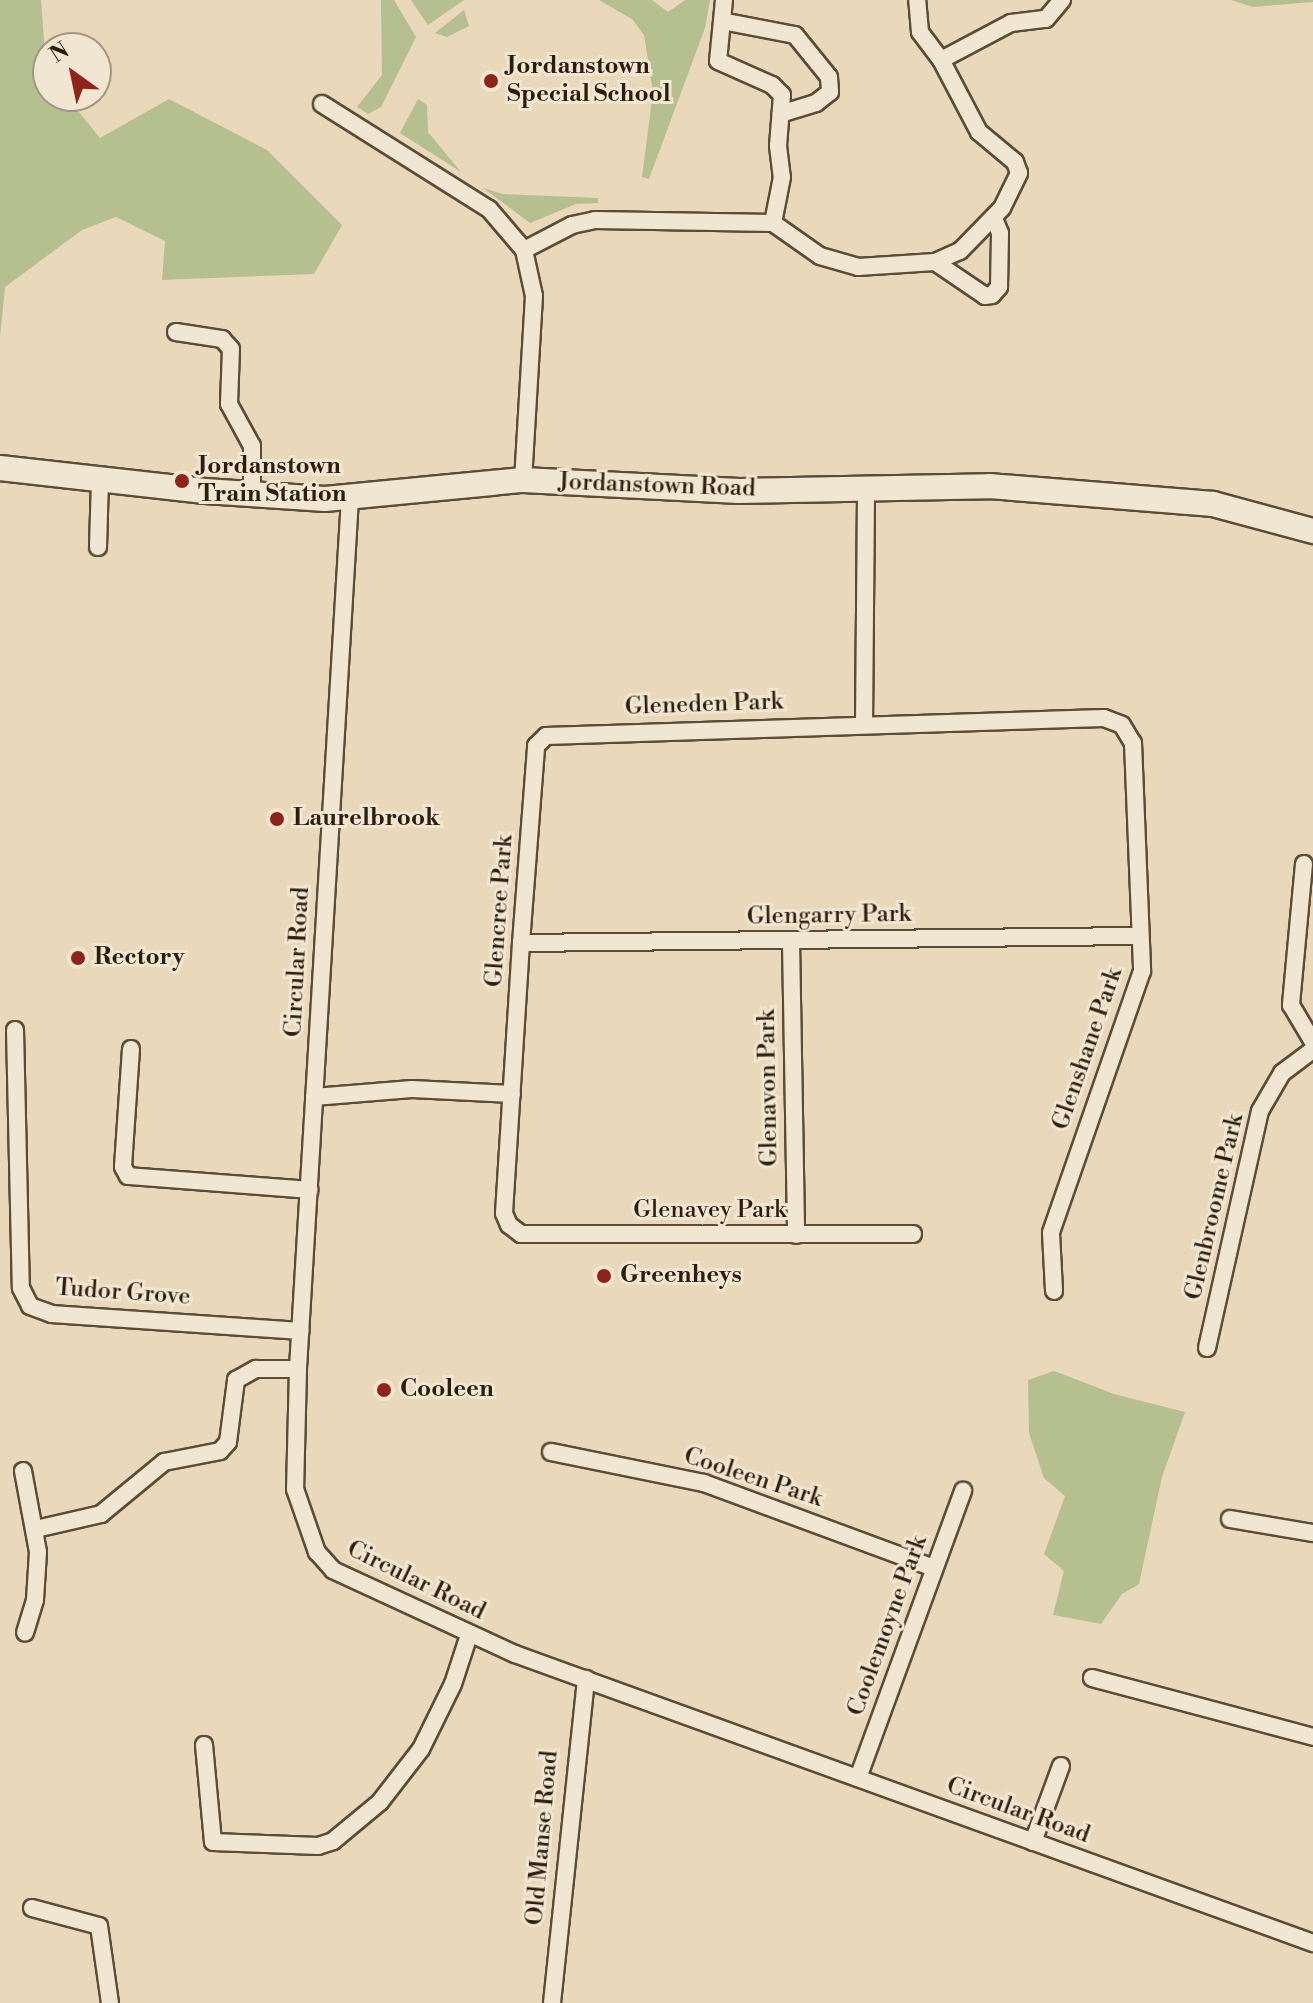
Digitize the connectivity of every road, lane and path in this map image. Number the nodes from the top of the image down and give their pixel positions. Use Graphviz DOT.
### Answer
graph roads {
  1 [pos="724,0"];
  2 [pos="917,0"];
  3 [pos="1062,0"];
  4 [pos="722,21"];
  5 [pos="941,60"];
  6 [pos="322,104"];
  7 [pos="781,114"];
  8 [pos="994,218"];
  9 [pos="773,223"];
  10 [pos="524,250"];
  11 [pos="935,262"];
  12 [pos="176,332"];
  13 [pos="0,468"];
  14 [pos="100,480"];
  15 [pos="523,480"];
  16 [pos="866,491"];
  17 [pos="252,494"];
  18 [pos="350,498"];
  19 [pos="1313,531"];
  20 [pos="98,547"];
  21 [pos="864,724"];
  22 [pos="1122,725"];
  23 [pos="546,736"];
  24 [pos="1304,864"];
  25 [pos="1138,936"];
  26 [pos="791,941"];
  27 [pos="521,943"];
  28 [pos="15,1030"];
  29 [pos="1313,1042"];
  30 [pos="131,1049"];
  31 [pos="1313,1050"];
  32 [pos="512,1094"];
  33 [pos="314,1097"];
  34 [pos="309,1190"];
  35 [pos="509,1225"];
  36 [pos="913,1234"];
  37 [pos="796,1235"];
  38 [pos="1054,1291"];
  39 [pos="300,1331"];
  40 [pos="1207,1348"];
  41 [pos="298,1369"];
  42 [pos="551,1452"];
  43 [pos="23,1471"];
  44 [pos="963,1491"];
  45 [pos="1230,1519"];
  46 [pos="36,1529"];
  47 [pos="1313,1533"];
  48 [pos="934,1568"];
  49 [pos="25,1632"];
  50 [pos="469,1635"];
  51 [pos="1092,1678"];
  52 [pos="586,1679"];
  53 [pos="1313,1737"];
  54 [pos="204,1745"];
  55 [pos="1061,1766"];
  56 [pos="858,1778"];
  57 [pos="1033,1842"];
  58 [pos="32,1908"];
  59 [pos="1313,1943"];
  60 [pos="110,2003"];
  61 [pos="552,2003"];
  1 -- 4 [label="street"];
  2 -- 5 [label="street"];
  3 -- 5 [label="street"];
  4 -- 7 [label="street"];
  4 -- 7 [label="street"];
  5 -- 8 [label="street"];
  6 -- 10 [label="street"];
  7 -- 9 [label="street"];
  8 -- 11 [label="street"];
  8 -- 11 [label="street"];
  9 -- 10 [label="street"];
  9 -- 11 [label="street"];
  10 -- 15 [label="street"];
  12 -- 17 [label="street"];
  13 -- 14 [label="street, Jordanstown Road"];
  14 -- 17 [label="street, Jordanstown Road"];
  14 -- 20 [label="street"];
  15 -- 16 [label="street, Jordanstown Road"];
  15 -- 18 [label="street, Jordanstown Road"];
  16 -- 19 [label="street, Jordanstown Road"];
  16 -- 21 [label="street"];
  17 -- 18 [label="street, Jordanstown Road"];
  18 -- 33 [label="street, Circular Road"];
  21 -- 22 [label="street, Gleneden Park"];
  21 -- 23 [label="street, Gleneden Park"];
  22 -- 25 [label="street, Glenshane Park"];
  23 -- 27 [label="street, Glencree Park"];
  24 -- 29 [label="street"];
  25 -- 26 [label="street, Glengarry Park"];
  25 -- 38 [label="street, Glenshane Park"];
  26 -- 27 [label="street, Glengarry Park"];
  26 -- 37 [label="street, Glenavon Park"];
  27 -- 32 [label="street, Glencree Park"];
  28 -- 39 [label="street, Tudor Grove"];
  30 -- 34 [label="street"];
  31 -- 40 [label="street, Glenbroome Park"];
  32 -- 33 [label="street"];
  32 -- 35 [label="street, Glencree Park"];
  33 -- 34 [label="street, Circular Road"];
  34 -- 39 [label="street, Circular Road"];
  35 -- 37 [label="street, Glenavey Park"];
  36 -- 37 [label="street, Glenavey Park"];
  39 -- 41 [label="street, Circular Road"];
  41 -- 46 [label="street"];
  41 -- 50 [label="street, Circular Road"];
  42 -- 48 [label="street, Cooleen Park"];
  43 -- 46 [label="street"];
  44 -- 48 [label="street, Coolemoyne Park"];
  45 -- 47 [label="street"];
  46 -- 49 [label="street"];
  48 -- 56 [label="street, Coolemoyne Park"];
  50 -- 52 [label="street, Circular Road"];
  50 -- 54 [label="street"];
  51 -- 53 [label="street"];
  52 -- 56 [label="street, Circular Road"];
  52 -- 61 [label="street, Old Manse Road"];
  55 -- 57 [label="street"];
  56 -- 57 [label="street, Circular Road"];
  57 -- 59 [label="street, Circular Road"];
  58 -- 60 [label="street"];
}
